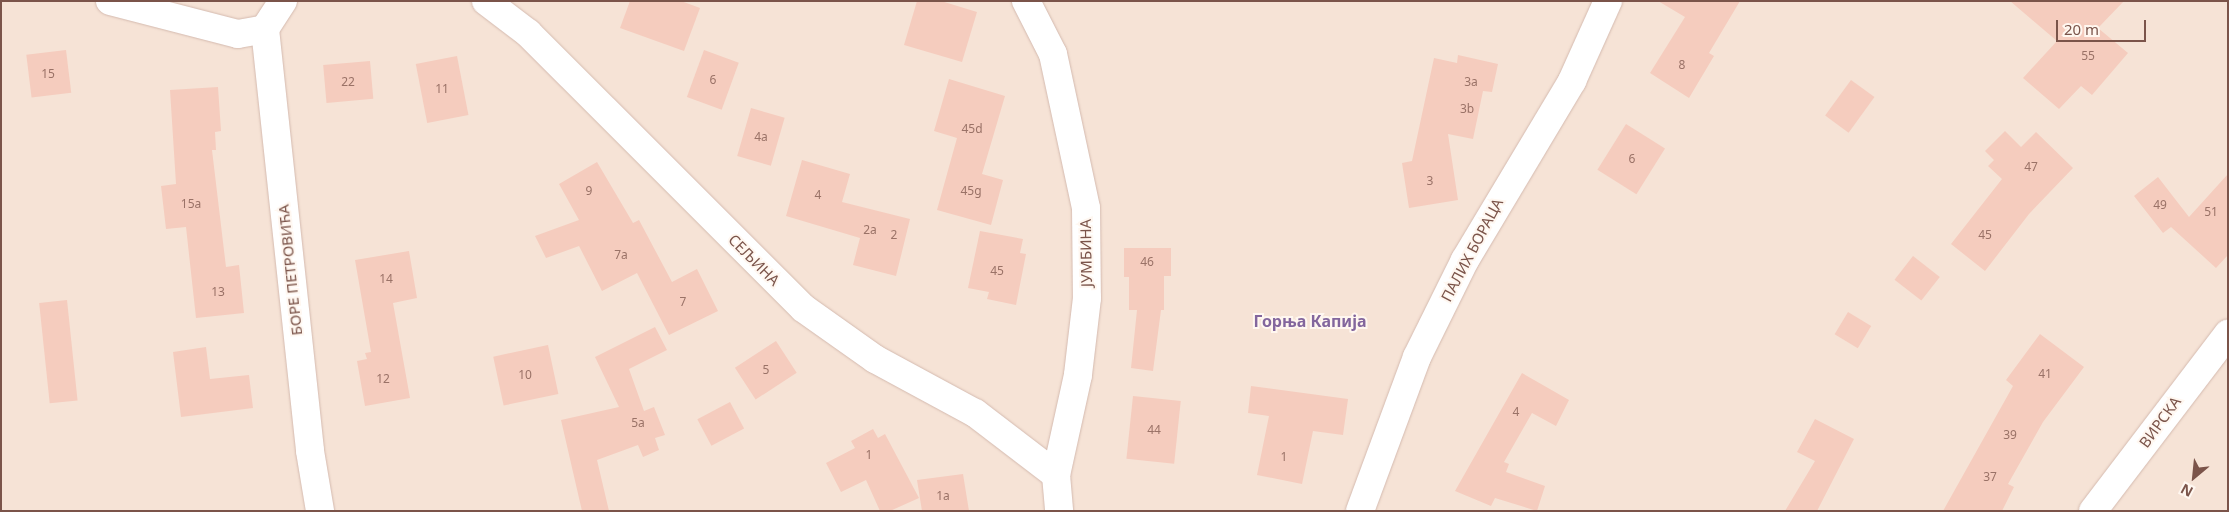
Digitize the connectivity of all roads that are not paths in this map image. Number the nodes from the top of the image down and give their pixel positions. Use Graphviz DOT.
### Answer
graph roads {
  1 [pos="110,1"];
  2 [pos="283,1"];
  3 [pos="486,1"];
  4 [pos="1026,1"];
  5 [pos="1608,1"];
  6 [pos="265,29"];
  7 [pos="2228,334"];
  8 [pos="1056,475"];
  9 [pos="320,511"];
  10 [pos="1059,511"];
  11 [pos="1360,511"];
  12 [pos="2094,511"];
  1 -- 6 [label="street"];
  2 -- 6 [label="street"];
  3 -- 8 [label="street, СЕЉИНА"];
  4 -- 8 [label="street, ЈУМБИНА"];
  5 -- 11 [label="street, ПАЛИХ БОРАЦА"];
  6 -- 9 [label="street, БОРЕ ПЕТРОВИЋА"];
  7 -- 12 [label="street, ВИРСКА"];
  8 -- 10 [label="street, ЈУМБИНА"];
}
